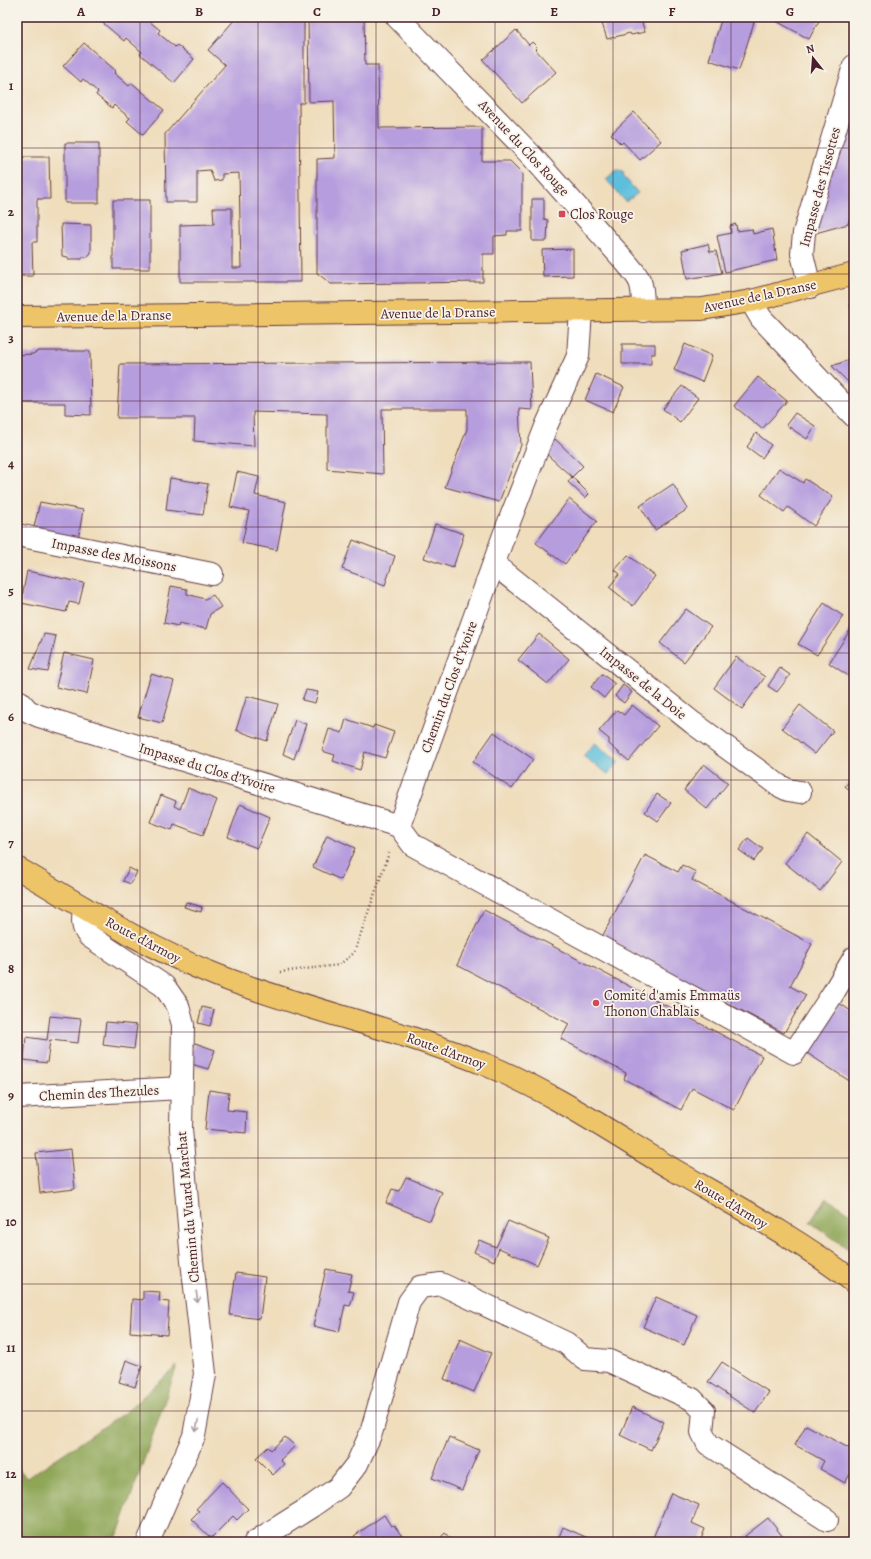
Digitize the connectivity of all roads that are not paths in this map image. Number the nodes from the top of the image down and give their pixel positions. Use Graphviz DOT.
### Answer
graph roads {
  1 [pos="397,17"];
  2 [pos="854,66"];
  3 [pos="854,274"];
  4 [pos="810,287"];
  5 [pos="751,301"];
  6 [pos="581,311"];
  7 [pos="643,311"];
  8 [pos="17,317"];
  9 [pos="854,416"];
  10 [pos="17,535"];
  11 [pos="494,564"];
  12 [pos="212,574"];
  13 [pos="20,702"];
  14 [pos="800,792"];
  15 [pos="399,826"];
  16 [pos="17,868"];
  17 [pos="84,908"];
  18 [pos="854,958"];
  19 [pos="181,1088"];
  20 [pos="17,1098"];
  21 [pos="854,1282"];
  22 [pos="827,1520"];
  23 [pos="148,1542"];
  24 [pos="255,1542"];
  1 -- 7 [label="street, Avenue du Clos Rouge"];
  2 -- 4 [label="street, Impasse des Tissottes"];
  3 -- 4 [label="main road, Avenue de la Dranse"];
  4 -- 5 [label="main road, Avenue de la Dranse"];
  5 -- 7 [label="main road, Avenue de la Dranse"];
  5 -- 9 [label="street"];
  6 -- 7 [label="main road, Avenue de la Dranse"];
  6 -- 8 [label="main road, Avenue de la Dranse"];
  6 -- 11 [label="street, Chemin du Clos d'Yvoire"];
  10 -- 12 [label="street, Impasse des Moissons"];
  11 -- 14 [label="street, Impasse de la Doie"];
  11 -- 15 [label="street, Chemin du Clos d'Yvoire"];
  13 -- 15 [label="street, Impasse du Clos d'Yvoire"];
  15 -- 18 [label="street"];
  16 -- 17 [label="main road, Route d'Armoy"];
  17 -- 19 [label="street, Chemin du Vuard Marchat"];
  17 -- 21 [label="main road, Route d'Armoy"];
  19 -- 20 [label="street, Chemin des Thezules"];
  19 -- 23 [label="street, Chemin du Vuard Marchat, one-way"];
  22 -- 24 [label="street"];
}
